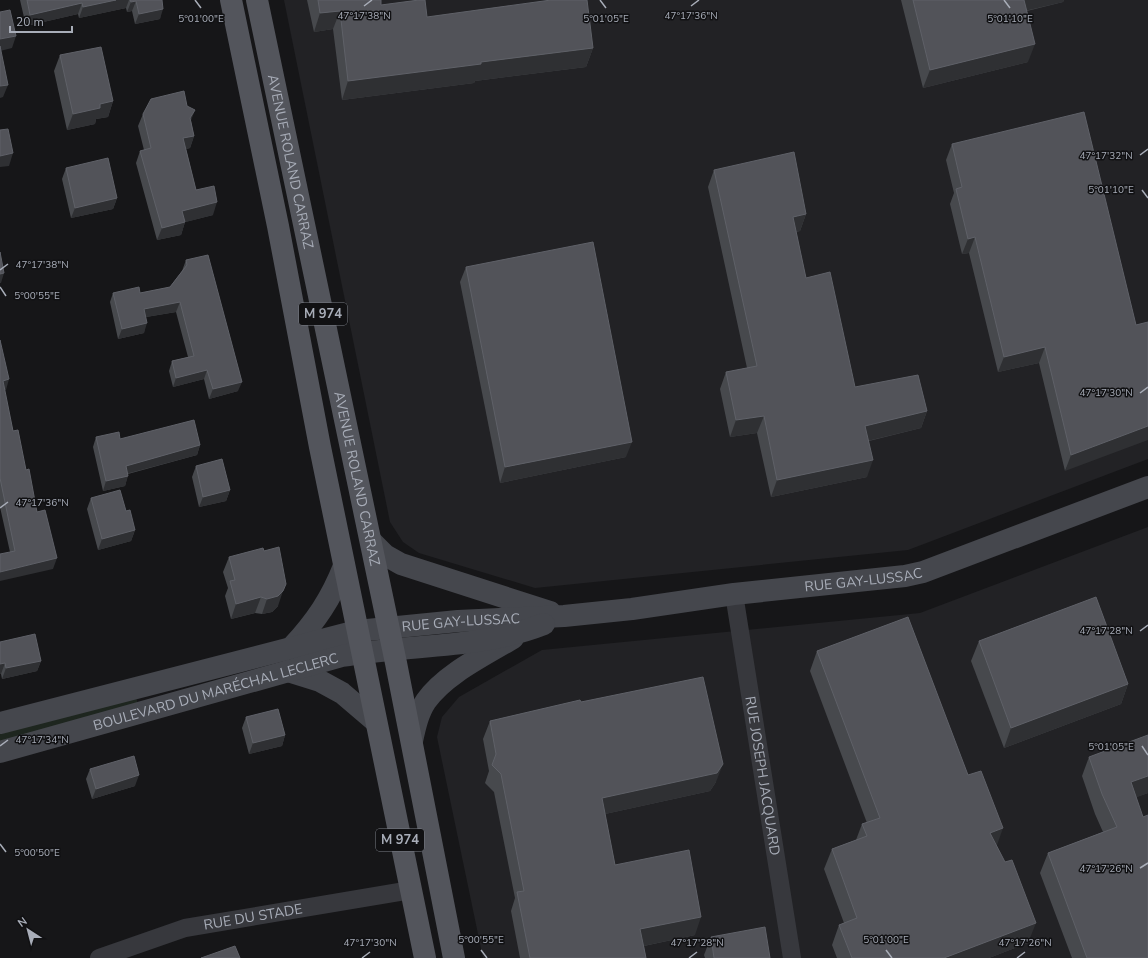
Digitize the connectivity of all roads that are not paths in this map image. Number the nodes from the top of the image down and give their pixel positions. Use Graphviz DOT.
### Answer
graph roads {
  1 [pos="231,0"];
  2 [pos="256,0"];
  3 [pos="1148,487"];
  4 [pos="371,541"];
  5 [pos="344,566"];
  6 [pos="734,594"];
  7 [pos="564,616"];
  8 [pos="389,627"];
  9 [pos="357,632"];
  10 [pos="521,633"];
  11 [pos="292,647"];
  12 [pos="393,648"];
  13 [pos="362,652"];
  14 [pos="288,670"];
  15 [pos="376,722"];
  16 [pos="0,724"];
  17 [pos="412,741"];
  18 [pos="0,752"];
  19 [pos="411,890"];
  20 [pos="99,958"];
  21 [pos="425,958"];
  22 [pos="454,958"];
  23 [pos="792,958"];
  1 -- 5 [label="main road, AVENUE ROLAND CARRAZ / M 974"];
  2 -- 4 [label="main road, AVENUE ROLAND CARRAZ / M 974"];
  3 -- 6 [label="main road, RUE GAY-LUSSAC"];
  4 -- 7 [label="main road"];
  4 -- 8 [label="main road, AVENUE ROLAND CARRAZ / M 974"];
  5 -- 9 [label="main road, AVENUE ROLAND CARRAZ / M 974"];
  5 -- 11 [label="main road"];
  6 -- 7 [label="main road, RUE GAY-LUSSAC"];
  6 -- 23 [label="street, RUE JOSEPH JACQUARD"];
  7 -- 8 [label="main road, RUE GAY-LUSSAC"];
  7 -- 10 [label="main road, RUE GAY-LUSSAC"];
  8 -- 9 [label="main road, RUE GAY-LUSSAC"];
  8 -- 12 [label="main road, AVENUE ROLAND CARRAZ / M 974"];
  9 -- 11 [label="main road, BOULEVARD DU MARÉCHAL LECLERC"];
  9 -- 13 [label="main road, AVENUE ROLAND CARRAZ"];
  10 -- 12 [label="main road, RUE GAY-LUSSAC"];
  10 -- 17 [label="main road"];
  11 -- 16 [label="main road, BOULEVARD DU MARÉCHAL LECLERC"];
  12 -- 13 [label="main road, RUE GAY-LUSSAC"];
  12 -- 17 [label="main road, AVENUE ROLAND CARRAZ / M 974"];
  13 -- 14 [label="main road, BOULEVARD DU MARÉCHAL LECLERC"];
  13 -- 15 [label="main road, AVENUE ROLAND CARRAZ / M 974"];
  14 -- 15 [label="main road"];
  14 -- 18 [label="main road, BOULEVARD DU MARÉCHAL LECLERC"];
  15 -- 19 [label="main road, AVENUE ROLAND CARRAZ / M 974"];
  17 -- 22 [label="main road, AVENUE ROLAND CARRAZ / M 974"];
  19 -- 20 [label="street, RUE DU STADE"];
  19 -- 21 [label="main road, AVENUE ROLAND CARRAZ / M 974"];
}
